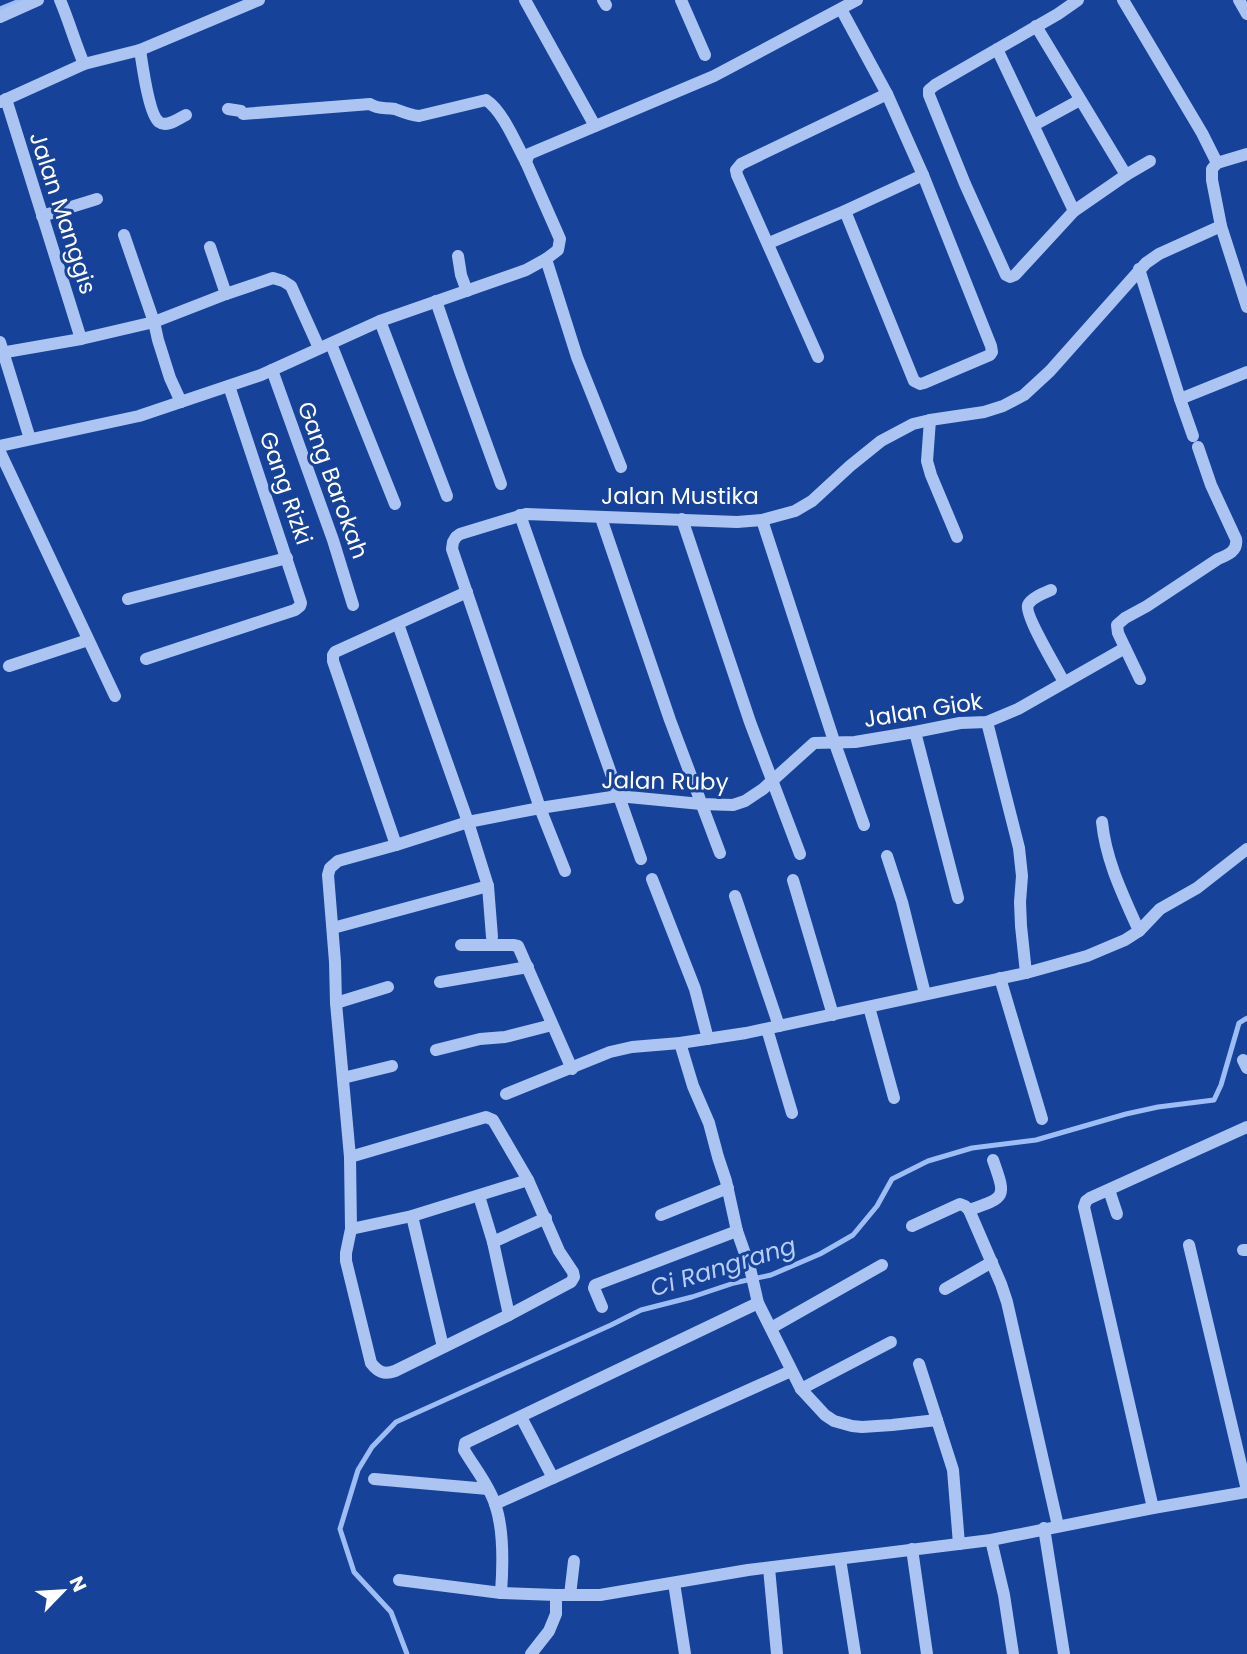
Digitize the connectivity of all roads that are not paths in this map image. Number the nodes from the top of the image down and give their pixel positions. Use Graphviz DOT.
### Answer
graph roads {
  1 [pos="38,0"];
  2 [pos="60,0"];
  3 [pos="259,0"];
  4 [pos="525,0"];
  5 [pos="681,0"];
  6 [pos="857,0"];
  7 [pos="1078,0"];
  8 [pos="1123,0"];
  9 [pos="1239,0"];
  10 [pos="841,9"];
  11 [pos="1247,14"];
  12 [pos="0,17"];
  13 [pos="1036,26"];
  14 [pos="997,49"];
  15 [pos="140,50"];
  16 [pos="705,55"];
  17 [pos="84,64"];
  18 [pos="887,94"];
  19 [pos="3,100"];
  20 [pos="1080,100"];
  21 [pos="228,108"];
  22 [pos="186,115"];
  23 [pos="1034,125"];
  24 [pos="595,127"];
  25 [pos="1247,154"];
  26 [pos="1150,161"];
  27 [pos="526,162"];
  28 [pos="1217,163"];
  29 [pos="923,175"];
  30 [pos="1126,175"];
  31 [pos="97,199"];
  32 [pos="845,211"];
  33 [pos="1074,211"];
  34 [pos="42,216"];
  35 [pos="1221,226"];
  36 [pos="124,235"];
  37 [pos="769,243"];
  38 [pos="210,247"];
  39 [pos="458,256"];
  40 [pos="547,260"];
  41 [pos="1139,269"];
  42 [pos="467,291"];
  43 [pos="226,294"];
  44 [pos="436,301"];
  45 [pos="1247,307"];
  46 [pos="380,321"];
  47 [pos="154,322"];
  48 [pos="81,339"];
  49 [pos="325,346"];
  50 [pos="1,349"];
  51 [pos="818,357"];
  52 [pos="272,370"];
  53 [pos="1247,372"];
  54 [pos="229,386"];
  55 [pos="1180,399"];
  56 [pos="181,402"];
  57 [pos="930,420"];
  58 [pos="30,439"];
  59 [pos="0,446"];
  60 [pos="0,453"];
  61 [pos="621,467"];
  62 [pos="501,484"];
  63 [pos="447,496"];
  64 [pos="395,504"];
  65 [pos="520,515"];
  66 [pos="601,518"];
  67 [pos="682,519"];
  68 [pos="762,520"];
  69 [pos="957,537"];
  70 [pos="287,558"];
  71 [pos="1051,590"];
  72 [pos="467,592"];
  73 [pos="128,600"];
  74 [pos="353,605"];
  75 [pos="398,624"];
  76 [pos="88,640"];
  77 [pos="1125,648"];
  78 [pos="146,659"];
  79 [pos="9,666"];
  80 [pos="1140,679"];
  81 [pos="1064,682"];
  82 [pos="115,696"];
  83 [pos="987,722"];
  84 [pos="915,732"];
  85 [pos="834,741"];
  86 [pos="772,781"];
  87 [pos="618,796"];
  88 [pos="701,804"];
  89 [pos="540,808"];
  90 [pos="468,822"];
  91 [pos="1102,822"];
  92 [pos="864,825"];
  93 [pos="396,845"];
  94 [pos="1247,849"];
  95 [pos="720,853"];
  96 [pos="800,853"];
  97 [pos="887,856"];
  98 [pos="641,859"];
  99 [pos="565,871"];
  100 [pos="652,879"];
  101 [pos="793,880"];
  102 [pos="488,886"];
  103 [pos="735,896"];
  104 [pos="958,898"];
  105 [pos="333,928"];
  106 [pos="1139,931"];
  107 [pos="492,937"];
  108 [pos="461,945"];
  109 [pos="528,967"];
  110 [pos="1026,974"];
  111 [pos="1000,978"];
  112 [pos="440,982"];
  113 [pos="388,988"];
  114 [pos="925,994"];
  115 [pos="336,1003"];
  116 [pos="869,1006"];
  117 [pos="832,1015"];
  118 [pos="552,1025"];
  119 [pos="773,1027"];
  120 [pos="708,1039"];
  121 [pos="680,1043"];
  122 [pos="436,1049"];
  123 [pos="391,1066"];
  124 [pos="572,1069"];
  125 [pos="343,1078"];
  126 [pos="506,1094"];
  127 [pos="894,1098"];
  128 [pos="792,1113"];
  129 [pos="1042,1119"];
  130 [pos="1247,1127"];
  131 [pos="350,1157"];
  132 [pos="993,1160"];
  133 [pos="528,1180"];
  134 [pos="728,1188"];
  135 [pos="1109,1190"];
  136 [pos="479,1196"];
  137 [pos="969,1210"];
  138 [pos="1117,1214"];
  139 [pos="661,1215"];
  140 [pos="412,1216"];
  141 [pos="546,1218"];
  142 [pos="912,1226"];
  143 [pos="351,1229"];
  144 [pos="737,1231"];
  145 [pos="493,1241"];
  146 [pos="1189,1245"];
  147 [pos="992,1262"];
  148 [pos="881,1265"];
  149 [pos="945,1289"];
  150 [pos="758,1303"];
  151 [pos="602,1307"];
  152 [pos="509,1315"];
  153 [pos="771,1328"];
  154 [pos="891,1342"];
  155 [pos="443,1347"];
  156 [pos="919,1364"];
  157 [pos="791,1371"];
  158 [pos="804,1392"];
  159 [pos="521,1417"];
  160 [pos="937,1420"];
  161 [pos="553,1478"];
  162 [pos="373,1479"];
  163 [pos="488,1489"];
  164 [pos="1247,1491"];
  165 [pos="495,1504"];
  166 [pos="1153,1507"];
  167 [pos="1058,1526"];
  168 [pos="1044,1528"];
  169 [pos="990,1540"];
  170 [pos="959,1544"];
  171 [pos="912,1549"];
  172 [pos="840,1559"];
  173 [pos="574,1561"];
  174 [pos="769,1568"];
  175 [pos="399,1580"];
  176 [pos="674,1583"];
  177 [pos="501,1593"];
  178 [pos="563,1595"];
  179 [pos="531,1654"];
  180 [pos="685,1654"];
  181 [pos="777,1654"];
  182 [pos="855,1654"];
  183 [pos="927,1654"];
  184 [pos="1013,1654"];
  185 [pos="1064,1654"];
  1 -- 12 [label="street"];
  2 -- 17 [label="street"];
  3 -- 15 [label="street"];
  4 -- 24 [label="street"];
  5 -- 16 [label="street"];
  6 -- 10 [label="street"];
  7 -- 13 [label="street"];
  8 -- 28 [label="street"];
  9 -- 11 [label="street"];
  10 -- 18 [label="street"];
  10 -- 24 [label="street"];
  13 -- 14 [label="street"];
  13 -- 20 [label="street"];
  14 -- 23 [label="street"];
  14 -- 33 [label="street"];
  15 -- 17 [label="street"];
  15 -- 22 [label="street"];
  17 -- 19 [label="street"];
  18 -- 29 [label="street"];
  18 -- 37 [label="street"];
  19 -- 34 [label="street, Jalan Manggis"];
  20 -- 23 [label="street"];
  20 -- 30 [label="street"];
  21 -- 27 [label="street"];
  23 -- 33 [label="street"];
  24 -- 27 [label="street"];
  25 -- 28 [label="street"];
  26 -- 30 [label="street"];
  27 -- 40 [label="street"];
  28 -- 35 [label="street"];
  29 -- 32 [label="street"];
  29 -- 32 [label="street"];
  30 -- 33 [label="street"];
  31 -- 34 [label="street"];
  32 -- 37 [label="street"];
  34 -- 48 [label="street, Jalan Manggis"];
  35 -- 41 [label="street, Jalan Mustika"];
  35 -- 45 [label="street"];
  36 -- 47 [label="street"];
  37 -- 51 [label="street"];
  38 -- 43 [label="street"];
  39 -- 42 [label="street"];
  40 -- 42 [label="street"];
  40 -- 61 [label="street"];
  41 -- 55 [label="street"];
  41 -- 57 [label="street, Jalan Mustika"];
  42 -- 44 [label="street"];
  43 -- 47 [label="street"];
  43 -- 49 [label="street"];
  44 -- 46 [label="street"];
  44 -- 62 [label="street"];
  46 -- 49 [label="street"];
  46 -- 63 [label="street"];
  47 -- 48 [label="street"];
  47 -- 56 [label="street"];
  48 -- 50 [label="street"];
  49 -- 52 [label="street"];
  49 -- 64 [label="street"];
  50 -- 58 [label="street"];
  52 -- 54 [label="street"];
  52 -- 74 [label="street, Gang Barokah"];
  53 -- 55 [label="street"];
  54 -- 56 [label="street"];
  54 -- 70 [label="street, Gang Rizki"];
  55 -- 77 [label="street"];
  56 -- 58 [label="street"];
  57 -- 68 [label="street, Jalan Mustika"];
  57 -- 69 [label="street"];
  58 -- 59 [label="street"];
  60 -- 76 [label="street"];
  65 -- 66 [label="street, Jalan Mustika"];
  65 -- 72 [label="street, Jalan Mustika"];
  65 -- 87 [label="street"];
  66 -- 67 [label="street, Jalan Mustika"];
  66 -- 88 [label="street"];
  67 -- 68 [label="street, Jalan Mustika"];
  67 -- 86 [label="street"];
  68 -- 85 [label="street"];
  70 -- 73 [label="street"];
  70 -- 78 [label="street, Gang Rizki"];
  71 -- 81 [label="street"];
  72 -- 75 [label="street"];
  72 -- 89 [label="street"];
  75 -- 90 [label="street"];
  75 -- 93 [label="street"];
  76 -- 79 [label="street"];
  76 -- 82 [label="street"];
  77 -- 80 [label="street"];
  77 -- 81 [label="street, Jalan Giok"];
  81 -- 83 [label="street, Jalan Giok"];
  83 -- 84 [label="street, Jalan Giok"];
  83 -- 110 [label="street"];
  84 -- 85 [label="street, Jalan Giok"];
  84 -- 104 [label="street"];
  85 -- 86 [label="street, Jalan Ruby"];
  85 -- 92 [label="street"];
  86 -- 88 [label="street, Jalan Ruby"];
  86 -- 96 [label="street"];
  87 -- 88 [label="street, Jalan Ruby"];
  87 -- 89 [label="street, Jalan Ruby"];
  87 -- 98 [label="street"];
  88 -- 95 [label="street"];
  89 -- 90 [label="street, Jalan Ruby"];
  89 -- 99 [label="street"];
  90 -- 93 [label="street, Jalan Ruby"];
  90 -- 102 [label="street"];
  91 -- 106 [label="street"];
  93 -- 105 [label="street, Jalan Ruby"];
  94 -- 106 [label="street"];
  97 -- 114 [label="street"];
  100 -- 120 [label="street"];
  101 -- 117 [label="street"];
  102 -- 105 [label="street"];
  102 -- 107 [label="street"];
  103 -- 119 [label="street"];
  105 -- 115 [label="street"];
  106 -- 110 [label="street"];
  108 -- 109 [label="street"];
  109 -- 112 [label="street"];
  109 -- 118 [label="street"];
  110 -- 111 [label="street"];
  111 -- 114 [label="street"];
  111 -- 129 [label="street"];
  113 -- 115 [label="street"];
  114 -- 116 [label="street"];
  115 -- 125 [label="street"];
  116 -- 117 [label="street"];
  116 -- 127 [label="street"];
  117 -- 119 [label="street"];
  118 -- 122 [label="street"];
  118 -- 124 [label="street"];
  119 -- 120 [label="street"];
  119 -- 128 [label="street"];
  120 -- 121 [label="street"];
  121 -- 124 [label="street"];
  121 -- 134 [label="street"];
  123 -- 125 [label="street"];
  124 -- 126 [label="street"];
  125 -- 131 [label="street"];
  130 -- 135 [label="street"];
  131 -- 133 [label="street"];
  131 -- 143 [label="street"];
  132 -- 137 [label="street"];
  133 -- 136 [label="street"];
  133 -- 141 [label="street"];
  134 -- 139 [label="street"];
  134 -- 144 [label="street"];
  135 -- 138 [label="street"];
  135 -- 166 [label="street"];
  136 -- 140 [label="street"];
  136 -- 145 [label="street"];
  137 -- 142 [label="street"];
  137 -- 147 [label="street"];
  140 -- 143 [label="street"];
  140 -- 155 [label="street"];
  141 -- 145 [label="street"];
  141 -- 152 [label="street"];
  143 -- 155 [label="street"];
  144 -- 150 [label="street"];
  144 -- 151 [label="street"];
  145 -- 152 [label="street"];
  146 -- 164 [label="street"];
  147 -- 149 [label="street"];
  147 -- 167 [label="street"];
  148 -- 153 [label="street"];
  150 -- 153 [label="street"];
  150 -- 159 [label="street"];
  152 -- 155 [label="street"];
  153 -- 157 [label="street"];
  154 -- 158 [label="street"];
  156 -- 160 [label="street"];
  157 -- 158 [label="street"];
  157 -- 161 [label="street"];
  158 -- 160 [label="street"];
  159 -- 161 [label="street"];
  159 -- 163 [label="street"];
  160 -- 170 [label="street"];
  161 -- 165 [label="street"];
  162 -- 163 [label="street"];
  163 -- 165 [label="street"];
  164 -- 166 [label="street"];
  165 -- 177 [label="street"];
  166 -- 167 [label="street"];
  167 -- 168 [label="street"];
  168 -- 169 [label="street"];
  168 -- 185 [label="street"];
  169 -- 170 [label="street"];
  169 -- 184 [label="street"];
  170 -- 171 [label="street"];
  171 -- 172 [label="street"];
  171 -- 183 [label="street"];
  172 -- 174 [label="street"];
  172 -- 182 [label="street"];
  173 -- 178 [label="street"];
  174 -- 176 [label="street"];
  174 -- 181 [label="street"];
  175 -- 177 [label="street"];
  176 -- 178 [label="street"];
  176 -- 180 [label="street"];
  177 -- 178 [label="street"];
  178 -- 179 [label="street"];
}
